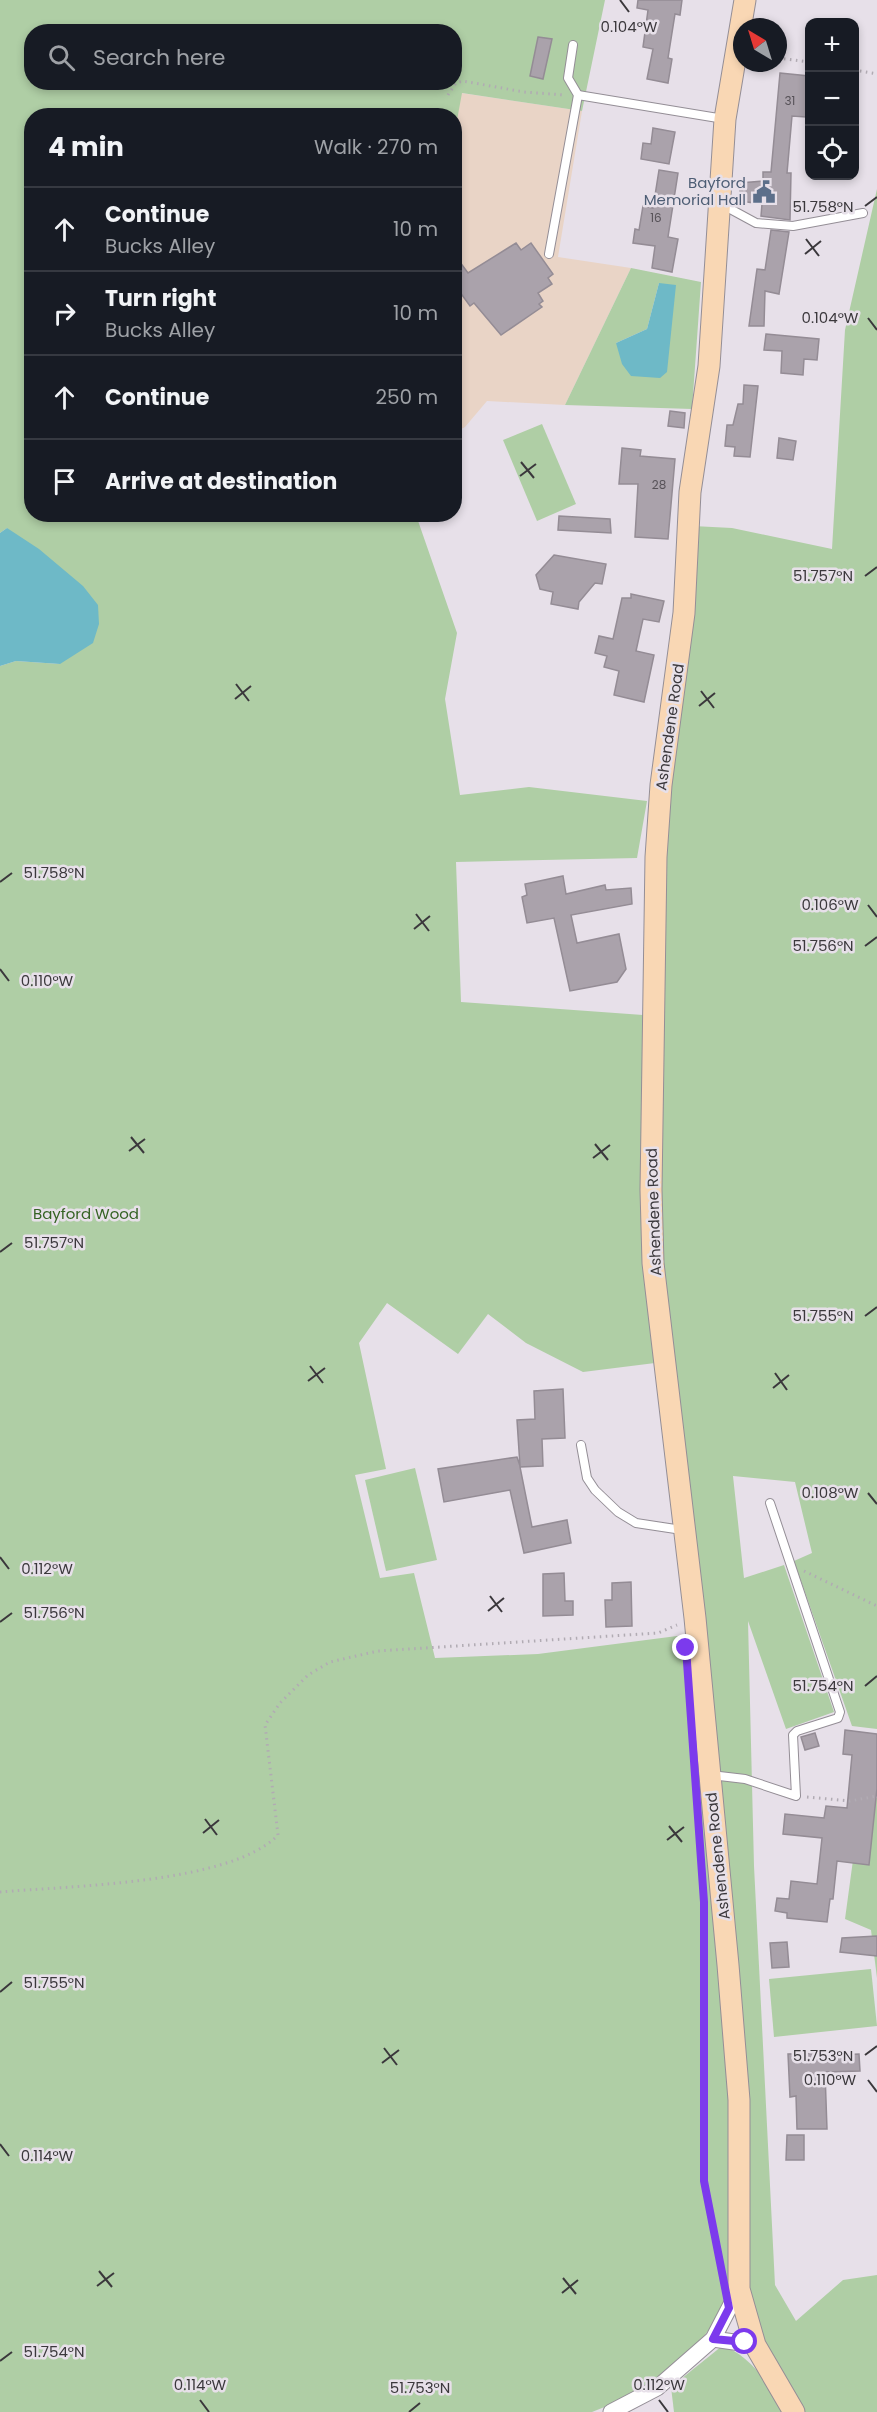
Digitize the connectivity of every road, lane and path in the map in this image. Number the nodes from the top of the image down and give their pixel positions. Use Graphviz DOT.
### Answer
graph roads {
  1 [pos="745,0"];
  2 [pos="573,45"];
  3 [pos="787,59"];
  4 [pos="805,61"];
  5 [pos="859,71"];
  6 [pos="877,74"];
  7 [pos="462,82"];
  8 [pos="450,90"];
  9 [pos="448,95"];
  10 [pos="578,95"];
  11 [pos="725,119"];
  12 [pos="720,204"];
  13 [pos="863,213"];
  14 [pos="549,254"];
  15 [pos="582,1445"];
  16 [pos="770,1503"];
  17 [pos="684,1530"];
  18 [pos="791,1570"];
  19 [pos="877,1606"];
  20 [pos="695,1618"];
  21 [pos="710,1775"];
  22 [pos="796,1796"];
  23 [pos="877,1796"];
  24 [pos="0,1892"];
  25 [pos="704,1925"];
  26 [pos="720,2262"];
  27 [pos="739,2289"];
  28 [pos="713,2339"];
  29 [pos="755,2345"];
  30 [pos="611,2412"];
  31 [pos="794,2412"];
  1 -- 11 [label="street, Ashendene Road"];
  2 -- 10 [label="lane"];
  3 -- 4 [label="path"];
  5 -- 6 [label="path"];
  7 -- 10 [label="path"];
  8 -- 9 [label="path"];
  10 -- 11 [label="lane"];
  10 -- 14 [label="lane"];
  11 -- 12 [label="street, Ashendene Road"];
  12 -- 13 [label="lane"];
  12 -- 17 [label="street, Ashendene Road"];
  15 -- 17 [label="lane"];
  16 -- 18 [label="lane"];
  17 -- 20 [label="street, Ashendene Road"];
  18 -- 19 [label="path"];
  18 -- 22 [label="lane"];
  20 -- 21 [label="street, Ashendene Road"];
  20 -- 24 [label="path"];
  21 -- 22 [label="lane"];
  21 -- 27 [label="street, Ashendene Road"];
  22 -- 23 [label="path"];
  25 -- 26 [label="path"];
  27 -- 28 [label="street"];
  27 -- 29 [label="street, Ashendene Road"];
  28 -- 29 [label="street"];
  28 -- 30 [label="street"];
  29 -- 31 [label="street, Ashendene Road"];
}
